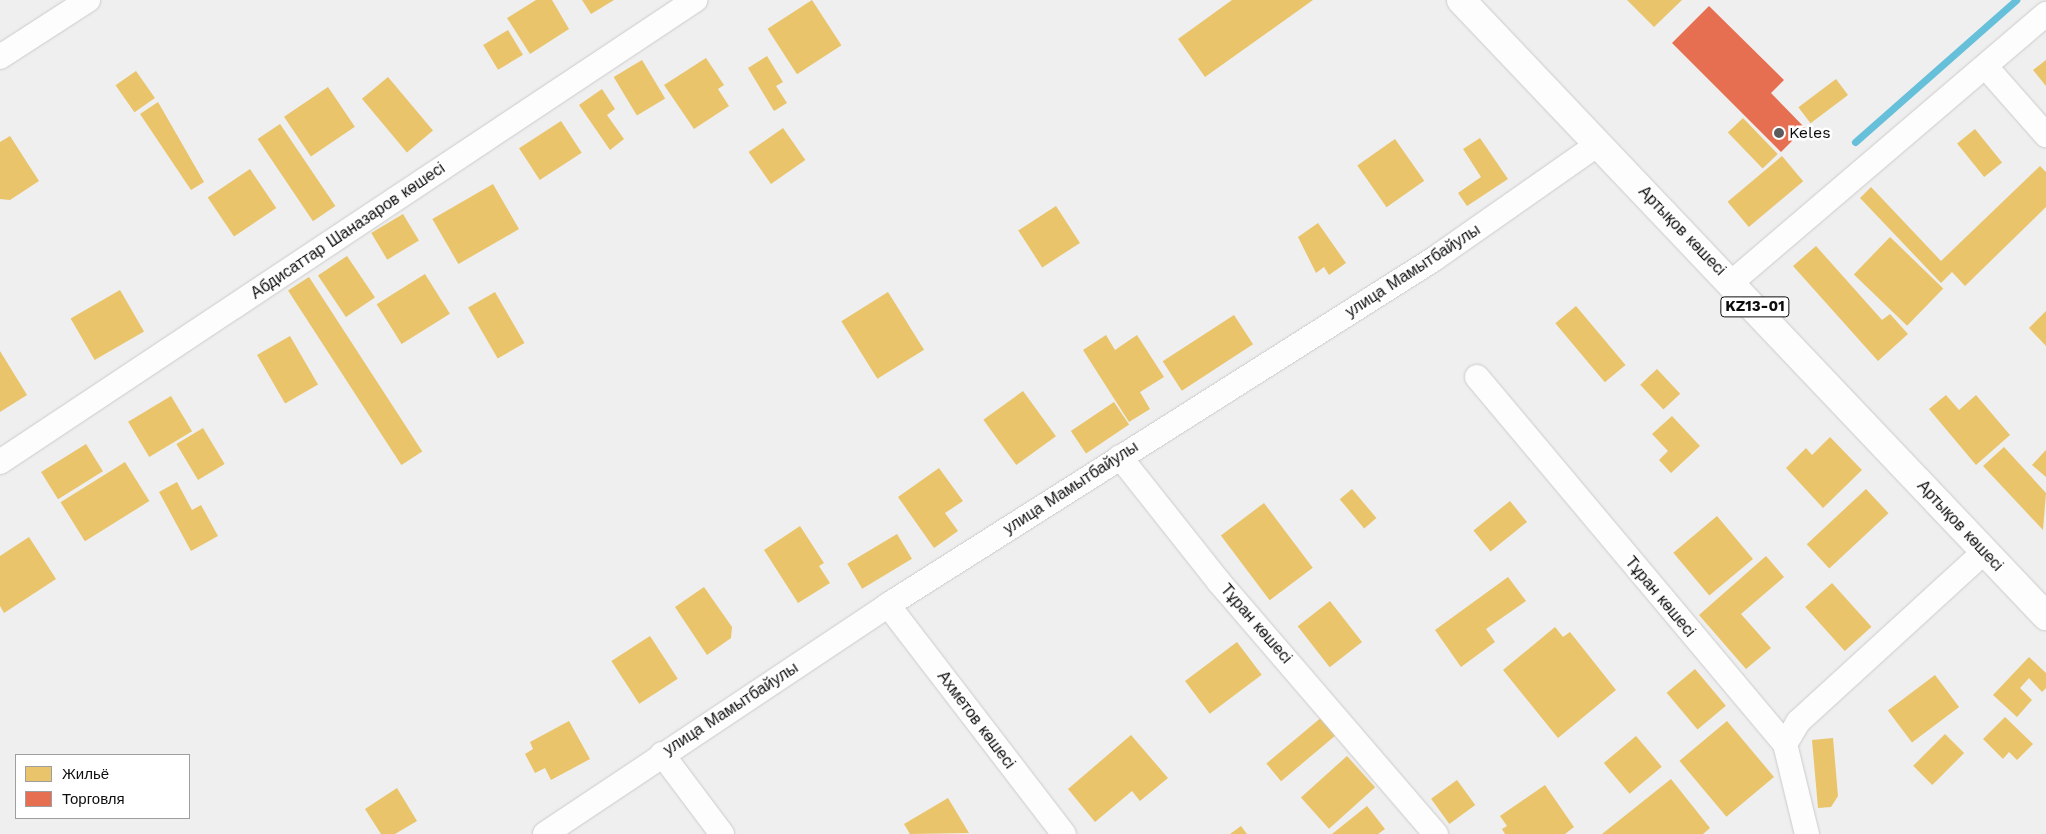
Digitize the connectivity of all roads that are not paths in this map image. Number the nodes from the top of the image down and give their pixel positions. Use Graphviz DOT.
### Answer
graph roads {
  1 [pos="88,0"];
  2 [pos="695,0"];
  3 [pos="1461,0"];
  4 [pos="2046,14"];
  5 [pos="0,58"];
  6 [pos="1986,67"];
  7 [pos="2046,135"];
  8 [pos="1598,144"];
  9 [pos="1732,282"];
  10 [pos="1477,377"];
  11 [pos="1120,457"];
  12 [pos="0,462"];
  13 [pos="1984,552"];
  14 [pos="888,605"];
  15 [pos="2046,616"];
  16 [pos="1785,744"];
  17 [pos="662,754"];
  18 [pos="545,834"];
  19 [pos="722,834"];
  20 [pos="1064,834"];
  21 [pos="1436,834"];
  22 [pos="1807,834"];
  1 -- 5 [label="street"];
  2 -- 12 [label="street, Абдисаттар Шаназаров көшесі"];
  3 -- 8 [label="highway, Артықов көшесі / KZ13-01"];
  4 -- 6 [label="street"];
  6 -- 7 [label="street"];
  6 -- 9 [label="street"];
  8 -- 9 [label="highway, Артықов көшесі / KZ13-01"];
  8 -- 11 [label="street, улица Мамытбайулы"];
  9 -- 13 [label="highway, Артықов көшесі / KZ13-01"];
  10 -- 16 [label="street, Тұран көшесі"];
  11 -- 14 [label="street, улица Мамытбайулы"];
  11 -- 21 [label="street, Тұран көшесі"];
  13 -- 15 [label="highway, Артықов көшесі / KZ13-01"];
  13 -- 16 [label="street"];
  14 -- 17 [label="street, улица Мамытбайулы"];
  14 -- 20 [label="street, Ахметов көшесі"];
  16 -- 22 [label="street, Тұран көшесі"];
  17 -- 18 [label="street, улица Мамытбайулы"];
  17 -- 19 [label="street"];
}
